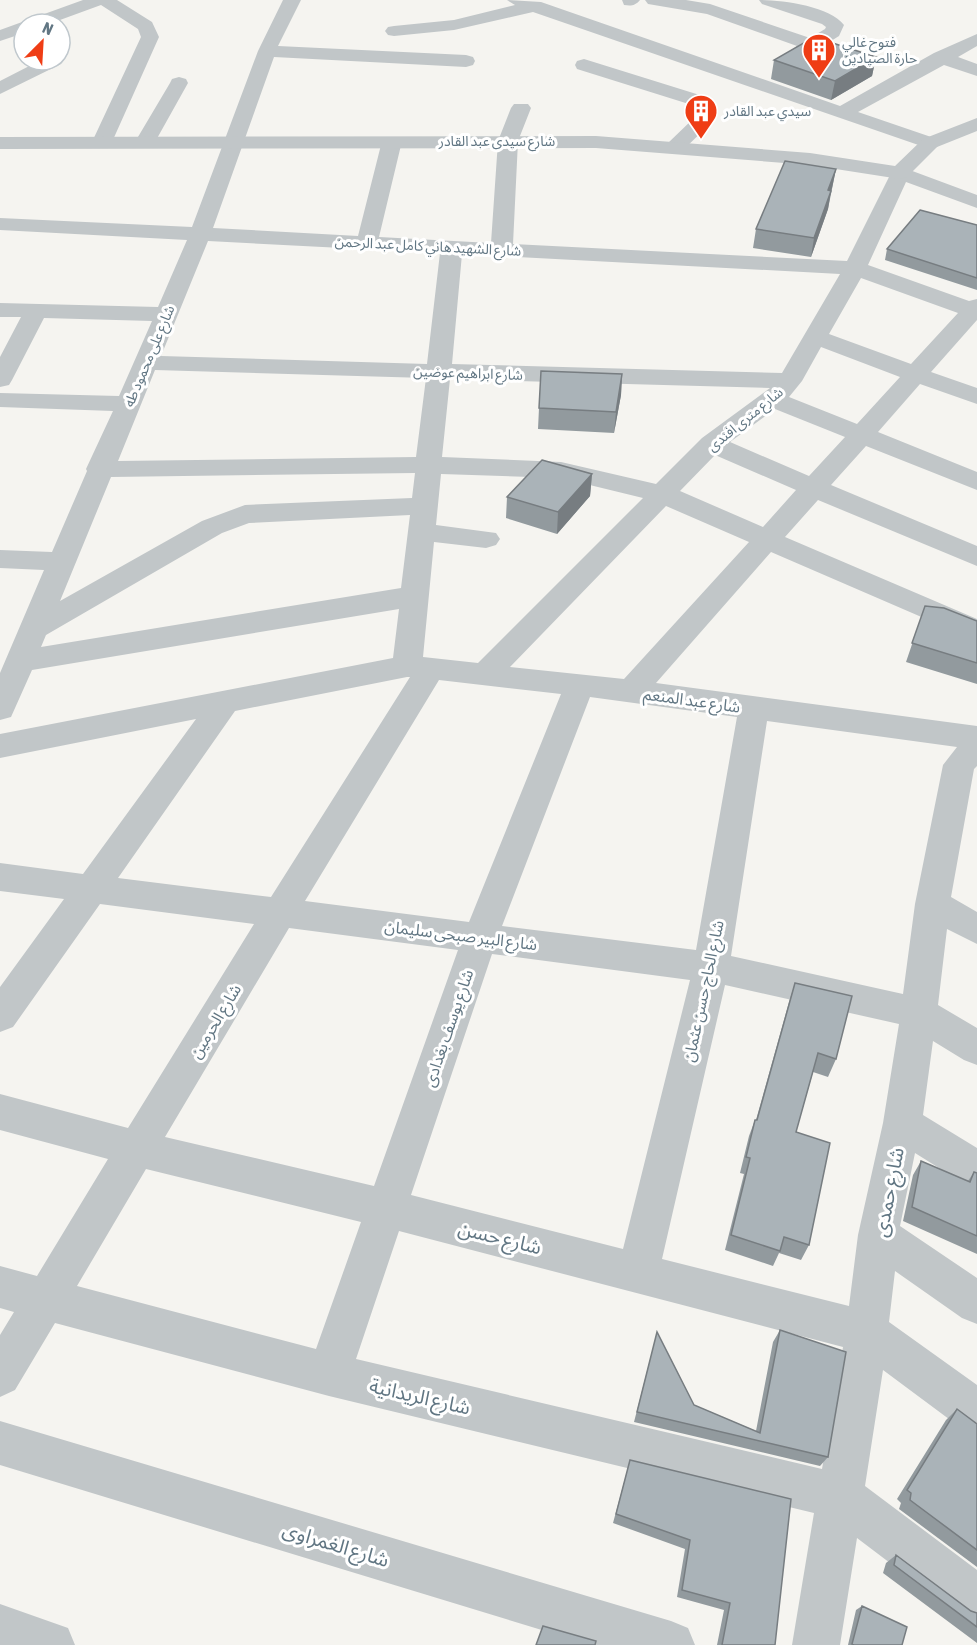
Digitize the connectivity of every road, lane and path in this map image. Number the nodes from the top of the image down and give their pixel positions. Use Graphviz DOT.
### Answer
graph roads {
  1 [pos="100,0"];
  2 [pos="105,0"];
  3 [pos="292,0"];
  4 [pos="516,0"];
  5 [pos="654,0"];
  6 [pos="777,1"];
  7 [pos="535,6"];
  8 [pos="66,12"];
  9 [pos="394,31"];
  10 [pos="977,39"];
  11 [pos="812,45"];
  12 [pos="267,51"];
  13 [pos="940,57"];
  14 [pos="466,61"];
  15 [pos="584,65"];
  16 [pos="977,70"];
  17 [pos="31,72"];
  18 [pos="752,81"];
  19 [pos="179,83"];
  20 [pos="0,88"];
  21 [pos="521,108"];
  22 [pos="842,113"];
  23 [pos="977,124"];
  24 [pos="236,141"];
  25 [pos="392,141"];
  26 [pos="508,141"];
  27 [pos="102,142"];
  28 [pos="145,142"];
  29 [pos="0,143"];
  30 [pos="930,143"];
  31 [pos="675,147"];
  32 [pos="900,173"];
  33 [pos="977,202"];
  34 [pos="0,224"];
  35 [pos="200,234"];
  36 [pos="366,243"];
  37 [pos="452,247"];
  38 [pos="502,249"];
  39 [pos="855,268"];
  40 [pos="0,310"];
  41 [pos="976,310"];
  42 [pos="36,311"];
  43 [pos="167,314"];
  44 [pos="816,336"];
  45 [pos="147,363"];
  46 [pos="438,372"];
  47 [pos="916,374"];
  48 [pos="0,380"];
  49 [pos="782,390"];
  50 [pos="977,397"];
  51 [pos="0,400"];
  52 [pos="130,404"];
  53 [pos="861,435"];
  54 [pos="711,444"];
  55 [pos="428,465"];
  56 [pos="99,469"];
  57 [pos="977,482"];
  58 [pos="814,488"];
  59 [pos="662,494"];
  60 [pos="422,519"];
  61 [pos="486,539"];
  62 [pos="767,540"];
  63 [pos="977,557"];
  64 [pos="0,560"];
  65 [pos="62,562"];
  66 [pos="415,596"];
  67 [pos="34,629"];
  68 [pos="977,631"];
  69 [pos="20,661"];
  70 [pos="419,668"];
  71 [pos="484,675"];
  72 [pos="579,686"];
  73 [pos="632,691"];
  74 [pos="226,701"];
  75 [pos="754,708"];
  76 [pos="0,709"];
  77 [pos="977,738"];
  78 [pos="0,746"];
  79 [pos="977,746"];
  80 [pos="964,813"];
  81 [pos="0,878"];
  82 [pos="91,889"];
  83 [pos="932,904"];
  84 [pos="280,912"];
  85 [pos="977,929"];
  86 [pos="480,937"];
  87 [pos="711,967"];
  88 [pos="919,1014"];
  89 [pos="0,1016"];
  90 [pos="977,1048"];
  91 [pos="0,1112"];
  92 [pos="902,1123"];
  93 [pos="138,1149"];
  94 [pos="977,1170"];
  95 [pos="386,1208"];
  96 [pos="879,1235"];
  97 [pos="638,1272"];
  98 [pos="0,1287"];
  99 [pos="46,1300"];
  100 [pos="977,1303"];
  101 [pos="867,1332"];
  102 [pos="329,1374"];
  103 [pos="0,1375"];
  104 [pos="977,1412"];
  105 [pos="0,1443"];
  106 [pos="841,1497"];
  107 [pos="977,1599"];
  108 [pos="0,1628"];
  109 [pos="51,1645"];
  110 [pos="671,1645"];
  111 [pos="816,1645"];
  1 -- 8 [label="street"];
  2 -- 27 [label="street"];
  3 -- 12 [label="street, شارع على محمود طه"];
  4 -- 7 [label="street"];
  5 -- 11 [label="street"];
  6 -- 11 [label="street"];
  7 -- 9 [label="street"];
  7 -- 18 [label="street"];
  10 -- 13 [label="street"];
  11 -- 18 [label="street"];
  12 -- 14 [label="street"];
  12 -- 24 [label="street, شارع على محمود طه"];
  13 -- 16 [label="street"];
  13 -- 22 [label="street"];
  15 -- 31 [label="street"];
  17 -- 20 [label="street"];
  18 -- 22 [label="street"];
  19 -- 28 [label="street"];
  21 -- 26 [label="street"];
  22 -- 30 [label="street"];
  23 -- 30 [label="street"];
  24 -- 25 [label="street, شارع سيدى عبد القادر"];
  24 -- 28 [label="street, شارع سيدى عبد القادر"];
  24 -- 35 [label="street, شارع على محمود طه"];
  25 -- 26 [label="street, شارع سيدى عبد القادر"];
  25 -- 36 [label="street"];
  26 -- 31 [label="street, شارع سيدى عبد القادر"];
  26 -- 38 [label="street"];
  27 -- 28 [label="street, شارع سيدى عبد القادر"];
  27 -- 29 [label="street, شارع سيدى عبد القادر"];
  30 -- 32 [label="street"];
  31 -- 32 [label="street, شارع سيدى عبد القادر"];
  32 -- 33 [label="street, شارع سيدى عبد القادر"];
  32 -- 39 [label="street, شارع مترى افندى"];
  34 -- 35 [label="street, شارع الشهيد هاني كامل عبد الرحمن"];
  35 -- 36 [label="street, شارع الشهيد هاني كامل عبد الرحمن"];
  35 -- 43 [label="street, شارع على محمود طه"];
  36 -- 37 [label="street, شارع الشهيد هاني كامل عبد الرحمن"];
  37 -- 38 [label="street, شارع الشهيد هاني كامل عبد الرحمن"];
  37 -- 46 [label="street, شارع الحرمين"];
  38 -- 39 [label="street, شارع الشهيد هاني كامل عبد الرحمن"];
  39 -- 41 [label="street, شارع الشهيد هاني كامل عبد الرحمن"];
  39 -- 44 [label="street, شارع مترى افندى"];
  40 -- 42 [label="street"];
  41 -- 47 [label="street"];
  42 -- 43 [label="street"];
  42 -- 48 [label="street"];
  43 -- 45 [label="street, شارع على محمود طه"];
  44 -- 47 [label="street"];
  44 -- 49 [label="street, شارع مترى افندى"];
  45 -- 46 [label="street, شارع ابراهيم عوضين"];
  45 -- 52 [label="street, شارع على محمود طه"];
  46 -- 49 [label="street, شارع ابراهيم عوضين"];
  46 -- 55 [label="street, شارع الحرمين"];
  47 -- 50 [label="street"];
  47 -- 53 [label="street"];
  49 -- 53 [label="street"];
  49 -- 54 [label="street, شارع مترى افندى"];
  51 -- 52 [label="street"];
  52 -- 56 [label="street, شارع على محمود طه"];
  53 -- 57 [label="street"];
  53 -- 58 [label="street"];
  54 -- 58 [label="street"];
  54 -- 59 [label="street, شارع مترى افندى"];
  55 -- 56 [label="street"];
  55 -- 59 [label="street"];
  55 -- 60 [label="street, شارع الحرمين"];
  56 -- 65 [label="street, شارع على محمود طه"];
  58 -- 62 [label="street"];
  58 -- 63 [label="street"];
  59 -- 62 [label="street"];
  59 -- 71 [label="street, شارع مترى افندى"];
  60 -- 61 [label="street"];
  60 -- 66 [label="street, شارع الحرمين"];
  60 -- 67 [label="street"];
  62 -- 68 [label="street"];
  62 -- 73 [label="street"];
  64 -- 65 [label="street"];
  65 -- 67 [label="street, شارع على محمود طه"];
  66 -- 69 [label="street"];
  66 -- 70 [label="street, شارع الحرمين"];
  67 -- 69 [label="street, شارع على محمود طه"];
  69 -- 76 [label="street, شارع على محمود طه"];
  70 -- 71 [label="street, شارع عبد المنعم"];
  70 -- 74 [label="street, شارع عبد المنعم"];
  70 -- 84 [label="street, شارع الحرمين"];
  71 -- 72 [label="street, شارع عبد المنعم"];
  72 -- 73 [label="street, شارع عبد المنعم"];
  72 -- 86 [label="street, شارع يوسف بغدادى"];
  73 -- 75 [label="street, شارع عبد المنعم"];
  74 -- 78 [label="street, شارع عبد المنعم"];
  74 -- 82 [label="street"];
  75 -- 77 [label="street, شارع عبد المنعم"];
  75 -- 87 [label="street, شارع الحاج حسن عثمان"];
  79 -- 80 [label="street, شارع حمدى"];
  80 -- 83 [label="street, شارع حمدى"];
  81 -- 82 [label="street, شارع البير صبحى سليمان"];
  82 -- 84 [label="street, شارع البير صبحى سليمان"];
  82 -- 89 [label="street"];
  83 -- 85 [label="street"];
  83 -- 88 [label="street, شارع حمدى"];
  84 -- 86 [label="street, شارع البير صبحى سليمان"];
  84 -- 93 [label="street, شارع الحرمين"];
  86 -- 87 [label="street, شارع البير صبحى سليمان"];
  86 -- 95 [label="street, شارع يوسف بغدادى"];
  87 -- 88 [label="street, شارع البير صبحى سليمان"];
  87 -- 97 [label="street, شارع الحاج حسن عثمان"];
  88 -- 90 [label="street, شارع البير صبحى سليمان"];
  88 -- 92 [label="street, شارع حمدى"];
  91 -- 93 [label="street, شارع حسن"];
  92 -- 94 [label="street"];
  92 -- 96 [label="street, شارع حمدى"];
  93 -- 95 [label="street, شارع حسن"];
  93 -- 99 [label="street, شارع الحرمين"];
  95 -- 97 [label="street, شارع حسن"];
  95 -- 102 [label="street, شارع يوسف بغدادى"];
  96 -- 100 [label="street"];
  96 -- 101 [label="street, شارع حمدى"];
  97 -- 101 [label="street, شارع حسن"];
  98 -- 99 [label="street, شارع الريدانية"];
  99 -- 102 [label="street, شارع الريدانية"];
  99 -- 103 [label="street, شارع الحرمين"];
  101 -- 104 [label="street, شارع حسن"];
  101 -- 106 [label="street, شارع حمدى"];
  102 -- 106 [label="street, شارع الريدانية"];
  105 -- 110 [label="street, شارع الغمراوى"];
  106 -- 107 [label="street"];
  106 -- 111 [label="street, شارع حمدى"];
  108 -- 109 [label="street"];
}
